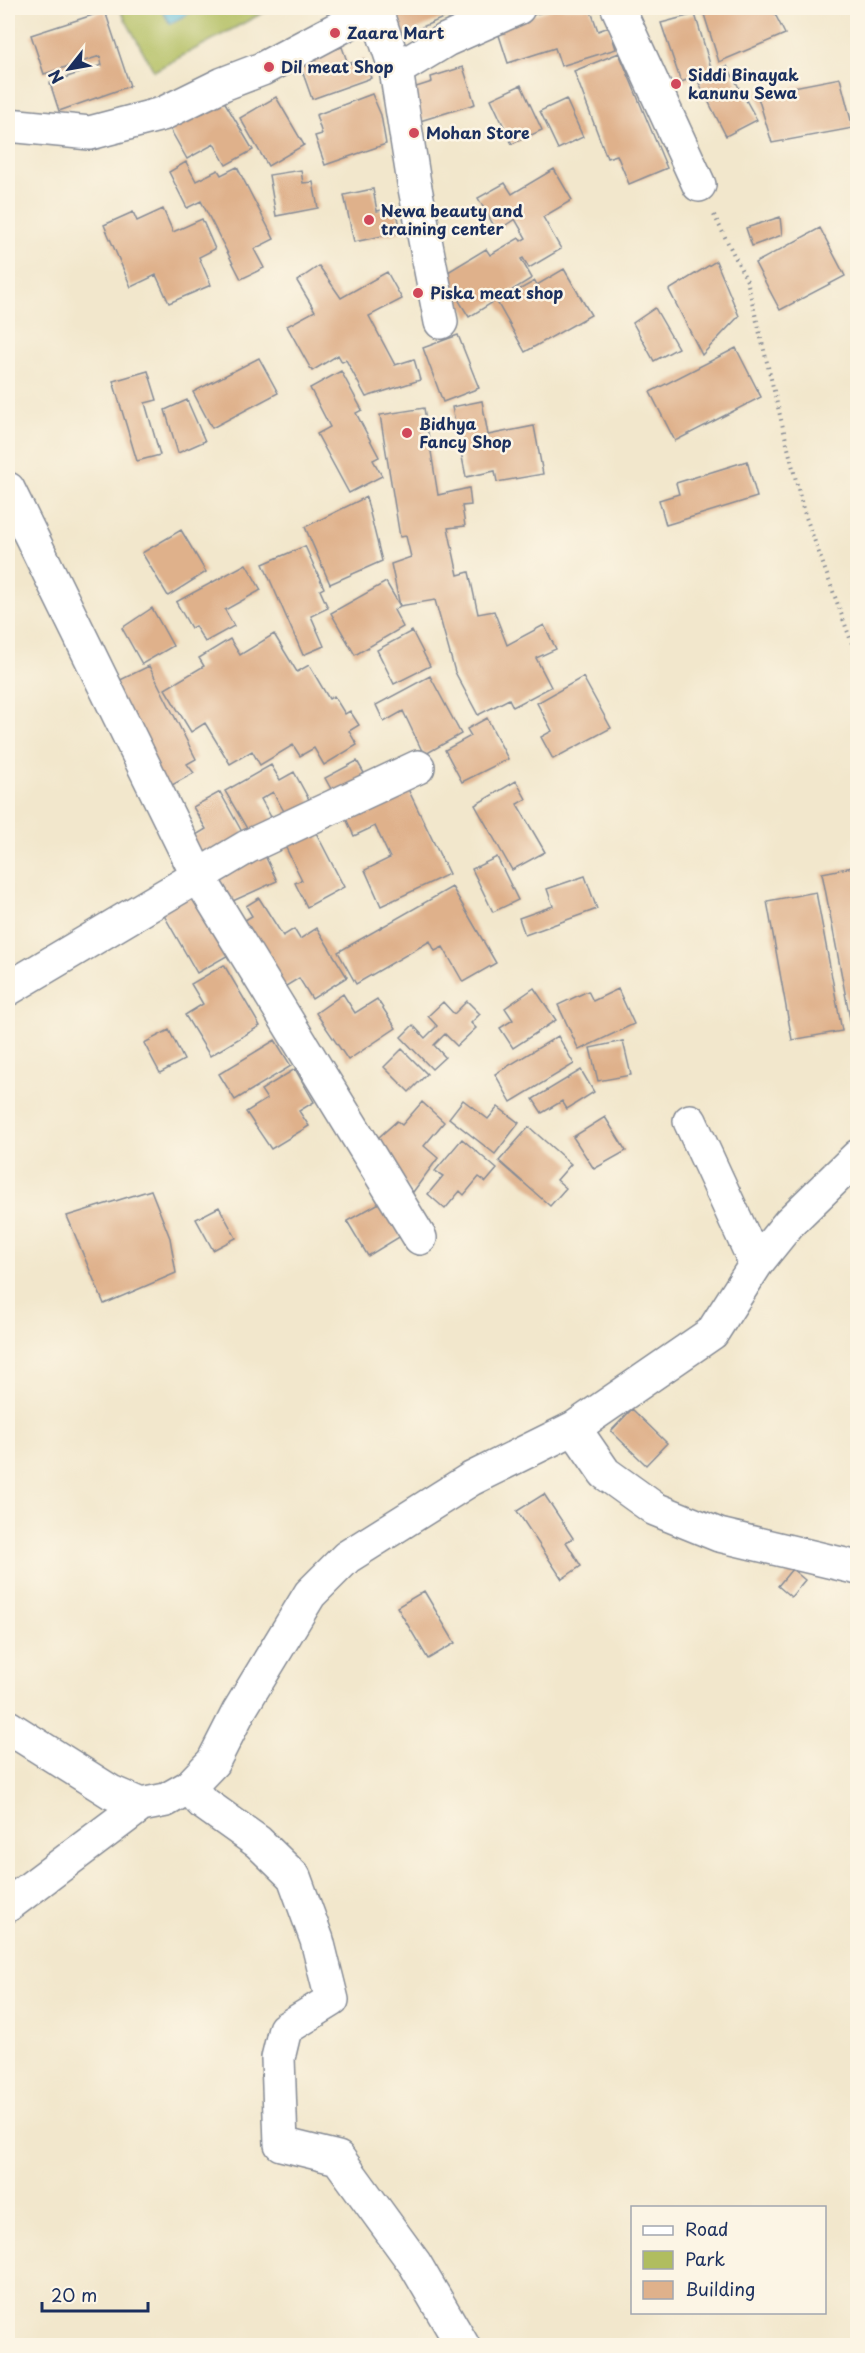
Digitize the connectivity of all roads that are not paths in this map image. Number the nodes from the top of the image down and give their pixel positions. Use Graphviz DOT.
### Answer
graph roads {
  1 [pos="375,8"];
  2 [pos="518,8"];
  3 [pos="618,8"];
  4 [pos="396,70"];
  5 [pos="8,125"];
  6 [pos="699,185"];
  7 [pos="441,322"];
  8 [pos="8,489"];
  9 [pos="418,767"];
  10 [pos="197,874"];
  11 [pos="8,989"];
  12 [pos="690,1120"];
  13 [pos="858,1156"];
  14 [pos="420,1238"];
  15 [pos="756,1264"];
  16 [pos="574,1428"];
  17 [pos="858,1568"];
  18 [pos="8,1727"];
  19 [pos="189,1787"];
  20 [pos="141,1805"];
  21 [pos="8,1905"];
  22 [pos="463,2346"];
  1 -- 4 [label="street"];
  1 -- 5 [label="street"];
  2 -- 4 [label="street"];
  3 -- 6 [label="street"];
  4 -- 7 [label="street"];
  8 -- 10 [label="street"];
  9 -- 10 [label="street"];
  10 -- 11 [label="street"];
  10 -- 14 [label="street"];
  12 -- 15 [label="street"];
  13 -- 15 [label="street"];
  15 -- 16 [label="street"];
  16 -- 17 [label="street"];
  16 -- 19 [label="street"];
  18 -- 20 [label="street"];
  19 -- 20 [label="street"];
  19 -- 22 [label="street"];
  20 -- 21 [label="street"];
}
